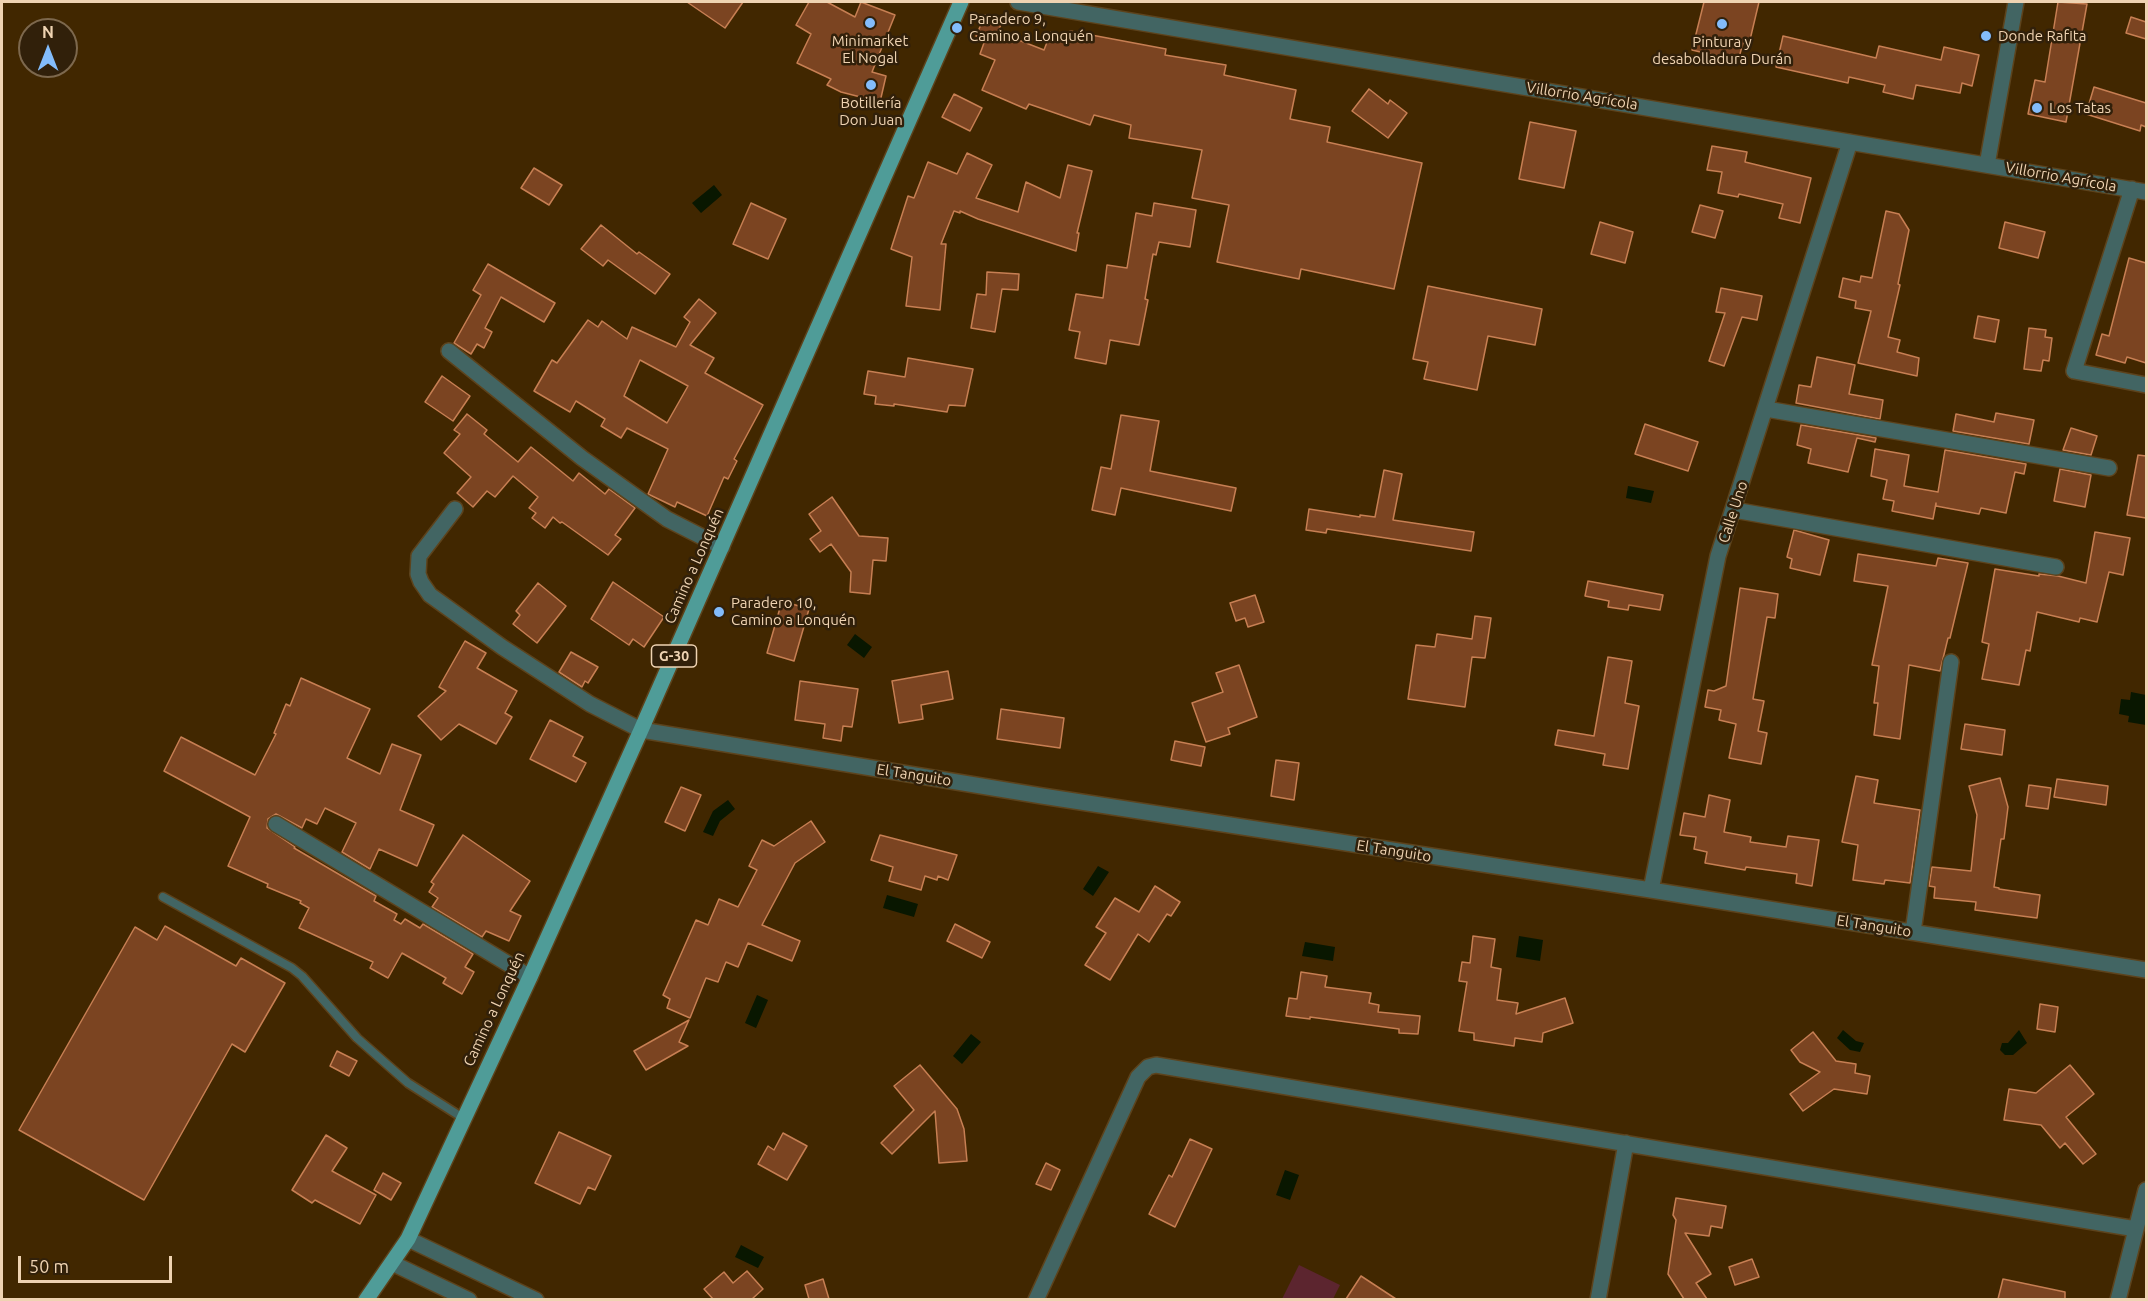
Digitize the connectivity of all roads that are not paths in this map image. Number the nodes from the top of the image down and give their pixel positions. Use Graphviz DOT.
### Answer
graph roads {
  1 [pos="961,2"];
  2 [pos="1018,2"];
  3 [pos="2016,2"];
  4 [pos="1850,142"];
  5 [pos="1987,165"];
  6 [pos="2139,191"];
  7 [pos="449,351"];
  8 [pos="2146,385"];
  9 [pos="1766,409"];
  10 [pos="2109,468"];
  11 [pos="455,509"];
  12 [pos="1734,510"];
  13 [pos="722,547"];
  14 [pos="2056,567"];
  15 [pos="1951,662"];
  16 [pos="641,730"];
  17 [pos="276,824"];
  18 [pos="1651,890"];
  19 [pos="163,897"];
  20 [pos="1913,932"];
  21 [pos="2146,970"];
  22 [pos="530,977"];
  23 [pos="464,1118"];
  24 [pos="1626,1143"];
  25 [pos="2146,1190"];
  26 [pos="2136,1229"];
  27 [pos="408,1239"];
  28 [pos="392,1263"];
  29 [pos="366,1299"];
  30 [pos="469,1299"];
  31 [pos="536,1299"];
  32 [pos="1036,1299"];
  33 [pos="1598,1299"];
  34 [pos="2118,1299"];
  1 -- 13 [label="main road, Camino a Lonquén / G-30"];
  2 -- 4 [label="street, Villorrio Agrícola"];
  3 -- 5 [label="street"];
  4 -- 5 [label="street, Villorrio Agrícola"];
  4 -- 9 [label="street, Calle Uno"];
  5 -- 6 [label="street, Villorrio Agrícola"];
  6 -- 8 [label="street"];
  7 -- 13 [label="street"];
  9 -- 10 [label="street"];
  9 -- 12 [label="street, Calle Uno"];
  11 -- 16 [label="street, El Tanguito"];
  12 -- 14 [label="street"];
  12 -- 18 [label="street, Calle Uno"];
  13 -- 16 [label="main road, Camino a Lonquén / G-30"];
  15 -- 20 [label="street"];
  16 -- 18 [label="street, El Tanguito"];
  16 -- 22 [label="main road, Camino a Lonquén / G-30"];
  17 -- 22 [label="street"];
  18 -- 20 [label="street, El Tanguito"];
  19 -- 23 [label="lane"];
  20 -- 21 [label="street, El Tanguito"];
  22 -- 23 [label="main road, Camino a Lonquén / G-30"];
  23 -- 27 [label="main road, Camino a Lonquén / G-30"];
  24 -- 26 [label="street"];
  24 -- 32 [label="street"];
  24 -- 33 [label="street"];
  25 -- 26 [label="street"];
  26 -- 34 [label="street"];
  27 -- 28 [label="main road, Camino a Lonquén / G-30"];
  27 -- 31 [label="street"];
  28 -- 29 [label="main road, Camino a Lonquén / G-30"];
  28 -- 30 [label="street"];
}
